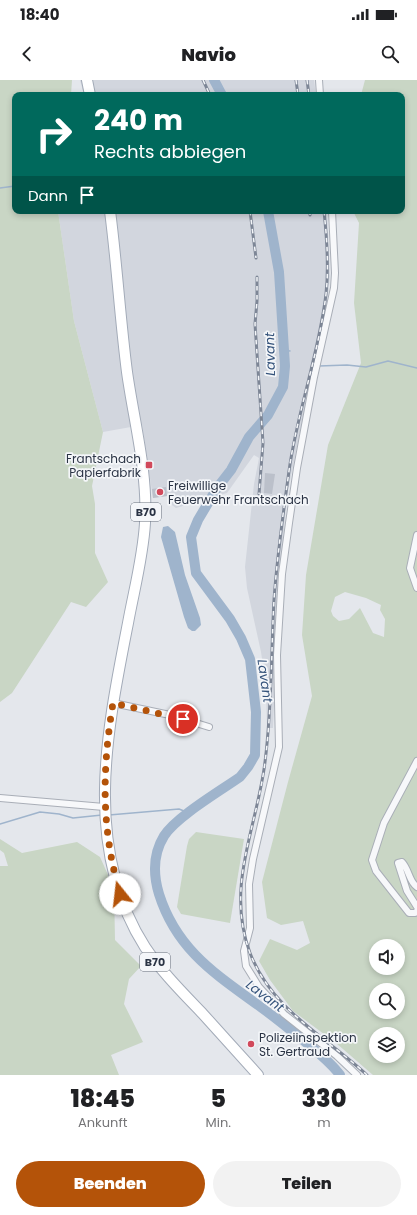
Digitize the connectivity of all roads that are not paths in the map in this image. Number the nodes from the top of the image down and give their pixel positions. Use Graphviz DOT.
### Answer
graph roads {
  1 [pos="87,80"];
  2 [pos="319,80"];
  3 [pos="89,92"];
  4 [pos="320,92"];
  5 [pos="110,214"];
  6 [pos="332,214"];
  7 [pos="417,535"];
  8 [pos="417,588"];
  9 [pos="113,703"];
  10 [pos="209,727"];
  11 [pos="417,761"];
  12 [pos="0,798"];
  13 [pos="105,812"];
  14 [pos="417,888"];
  15 [pos="417,907"];
  16 [pos="417,911"];
  17 [pos="258,1075"];
  18 [pos="357,1075"];
  1 -- 3 [label="main road"];
  2 -- 4 [label="street"];
  5 -- 9 [label="main road, B70"];
  6 -- 18 [label="street"];
  7 -- 8 [label="street"];
  9 -- 10 [label="street"];
  9 -- 13 [label="main road, B70"];
  11 -- 16 [label="street"];
  12 -- 13 [label="street"];
  13 -- 17 [label="main road, B70"];
  14 -- 15 [label="street"];
}
